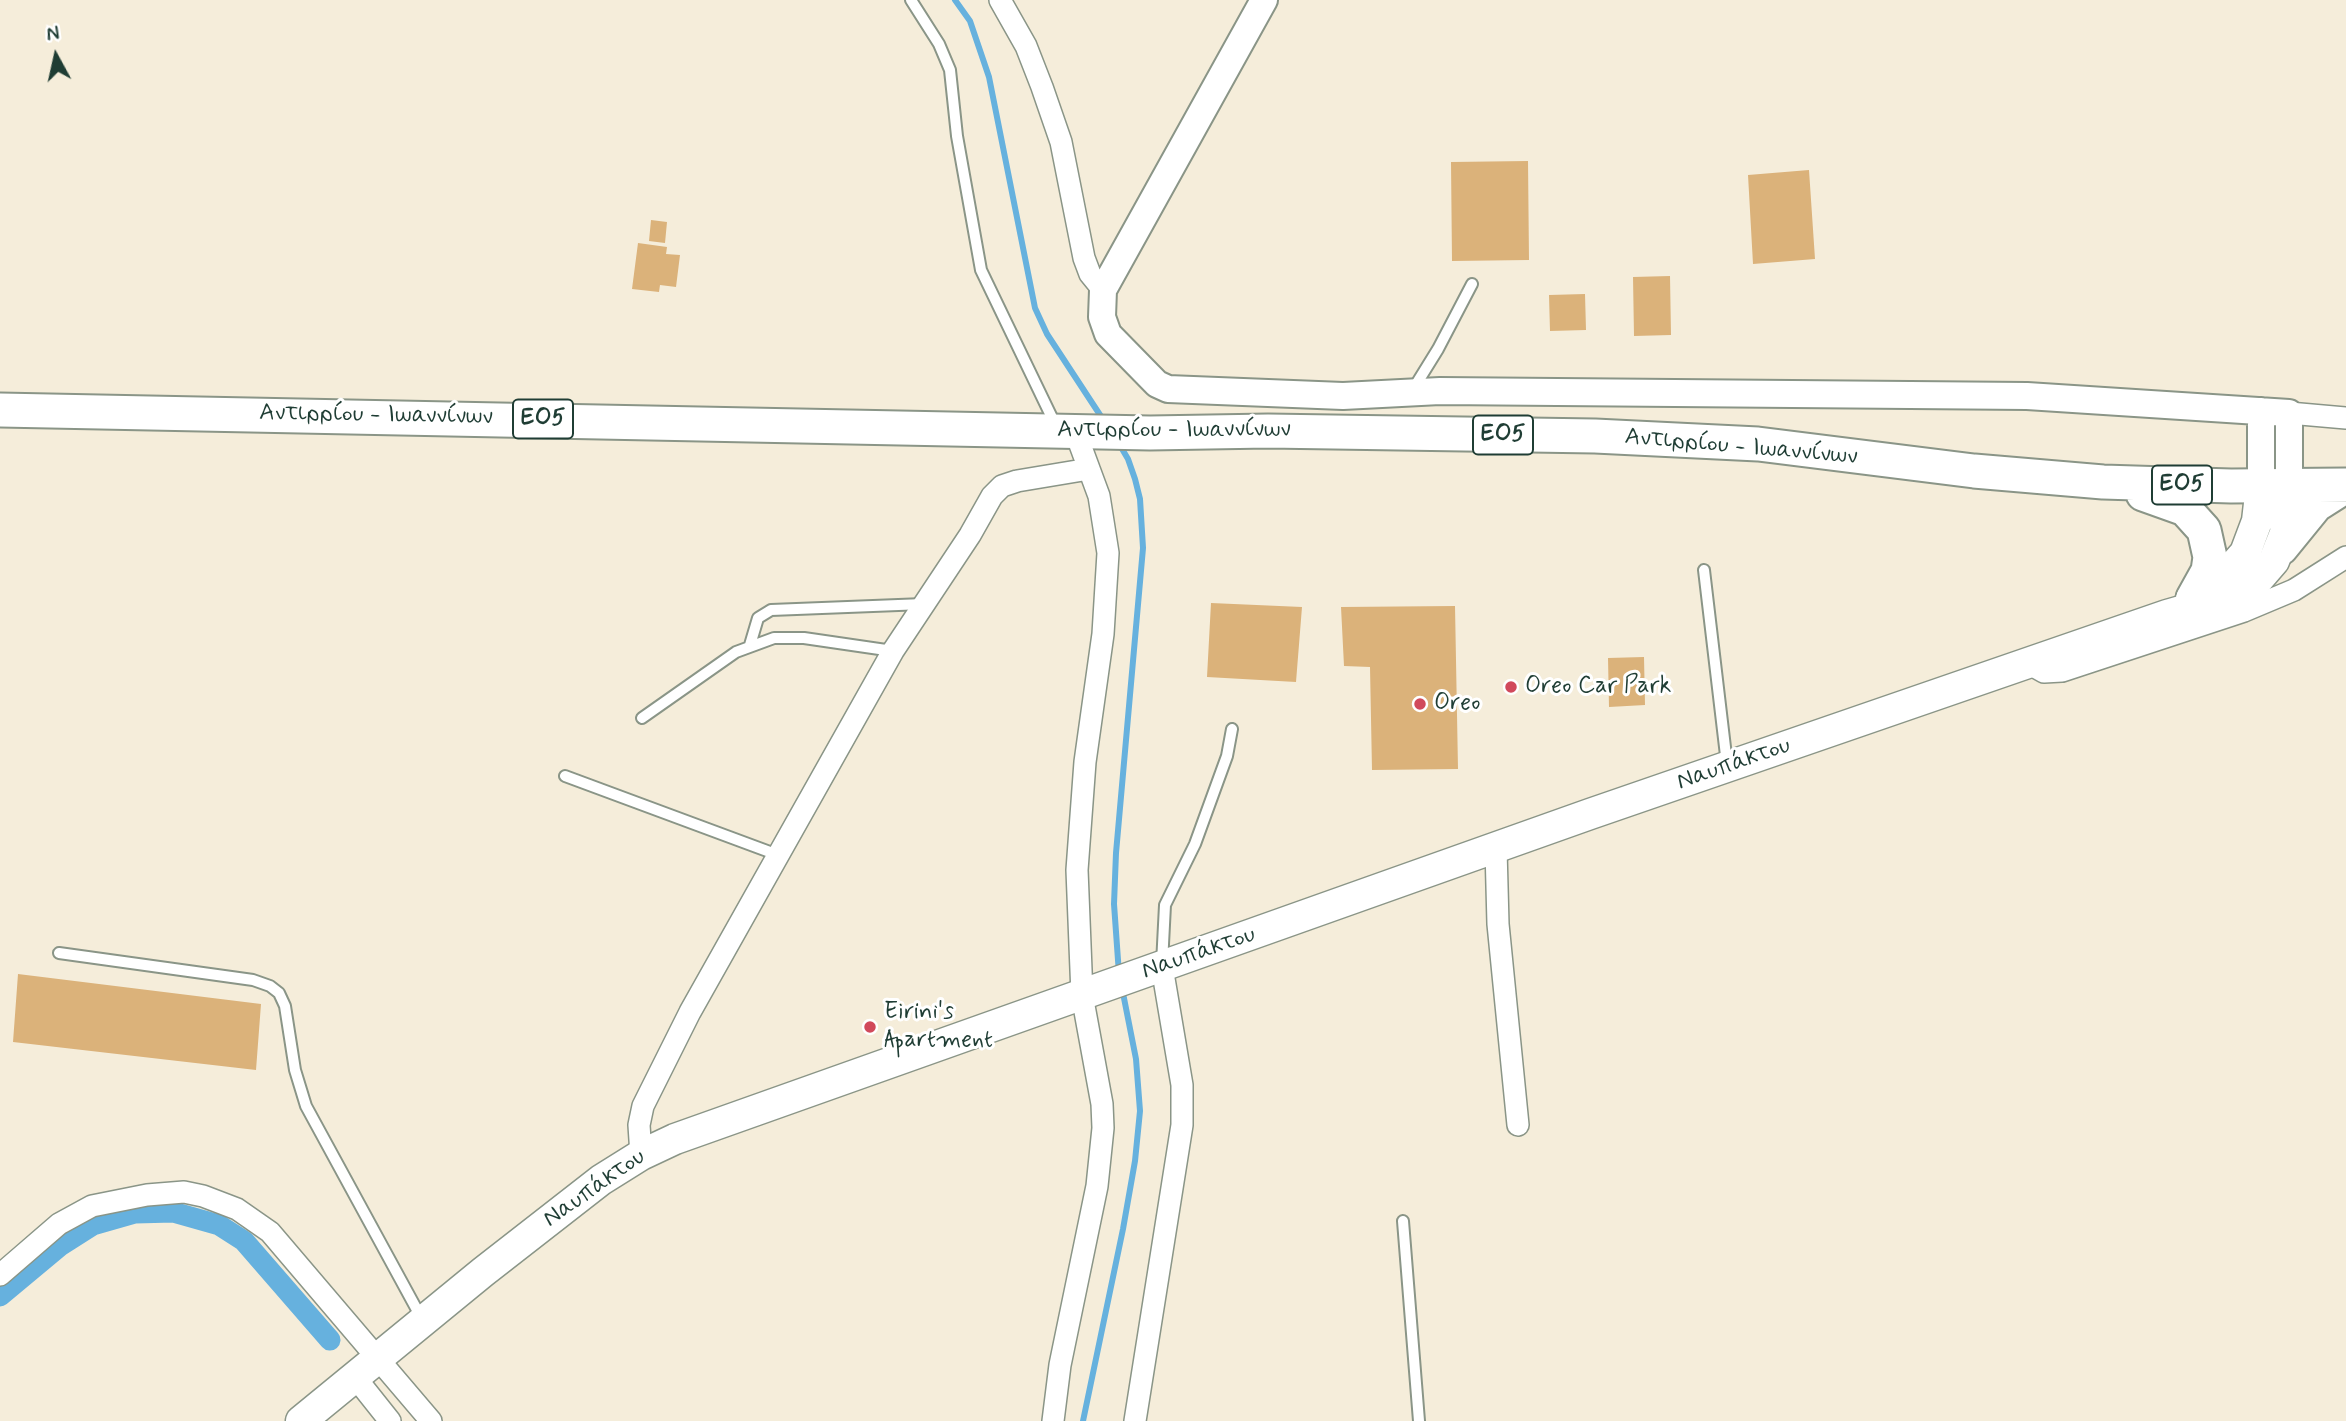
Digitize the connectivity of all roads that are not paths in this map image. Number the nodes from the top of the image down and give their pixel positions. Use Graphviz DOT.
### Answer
graph roads {
  1 [pos="911,0"];
  2 [pos="1000,0"];
  3 [pos="1264,0"];
  4 [pos="1472,284"];
  5 [pos="1103,290"];
  6 [pos="1168,389"];
  7 [pos="1410,393"];
  8 [pos="0,410"];
  9 [pos="2262,411"];
  10 [pos="2289,413"];
  11 [pos="2346,418"];
  12 [pos="1073,431"];
  13 [pos="1160,433"];
  14 [pos="1089,469"];
  15 [pos="2103,482"];
  16 [pos="2275,486"];
  17 [pos="2346,486"];
  18 [pos="2281,548"];
  19 [pos="2346,558"];
  20 [pos="1704,570"];
  21 [pos="924,604"];
  22 [pos="2180,606"];
  23 [pos="750,645"];
  24 [pos="893,650"];
  25 [pos="2028,663"];
  26 [pos="642,718"];
  27 [pos="1232,729"];
  28 [pos="1728,767"];
  29 [pos="565,776"];
  30 [pos="1496,849"];
  31 [pos="778,855"];
  32 [pos="59,953"];
  33 [pos="1150,971"];
  34 [pos="1088,992"];
  35 [pos="1518,1125"];
  36 [pos="640,1155"];
  37 [pos="1403,1221"];
  38 [pos="0,1275"];
  39 [pos="423,1321"];
  40 [pos="378,1356"];
  41 [pos="355,1377"];
  42 [pos="301,1421"];
  43 [pos="390,1421"];
  44 [pos="431,1421"];
  45 [pos="1053,1421"];
  46 [pos="1135,1421"];
  47 [pos="1419,1421"];
  1 -- 12 [label="lane"];
  2 -- 5 [label="street"];
  3 -- 5 [label="street"];
  4 -- 7 [label="lane"];
  5 -- 6 [label="street"];
  6 -- 7 [label="street"];
  6 -- 13 [label="street"];
  7 -- 9 [label="street"];
  8 -- 12 [label="main road, Αντιρρίου - Ιωαννίνων / ΕΟ5"];
  9 -- 10 [label="street"];
  9 -- 16 [label="street"];
  10 -- 11 [label="street"];
  10 -- 16 [label="street"];
  12 -- 13 [label="main road, Αντιρρίου - Ιωαννίνων / ΕΟ5"];
  12 -- 14 [label="street"];
  13 -- 15 [label="main road, Αντιρρίου - Ιωαννίνων / ΕΟ5"];
  14 -- 21 [label="street"];
  14 -- 34 [label="street"];
  15 -- 16 [label="main road, Αντιρρίου - Ιωαννίνων / ΕΟ5"];
  15 -- 22 [label="main road"];
  16 -- 17 [label="main road, Αντιρρίου - Ιωαννίνων / ΕΟ5"];
  16 -- 18 [label="main road, Ναυπάκτου"];
  16 -- 22 [label="main road, Ναυπάκτου"];
  17 -- 18 [label="main road"];
  18 -- 22 [label="main road, Ναυπάκτου"];
  19 -- 25 [label="street"];
  20 -- 28 [label="lane"];
  21 -- 23 [label="lane"];
  21 -- 24 [label="street"];
  22 -- 25 [label="main road, Ναυπάκτου"];
  23 -- 24 [label="lane"];
  23 -- 26 [label="lane"];
  24 -- 31 [label="street"];
  25 -- 28 [label="main road, Ναυπάκτου"];
  27 -- 33 [label="lane"];
  28 -- 30 [label="main road, Ναυπάκτου"];
  29 -- 31 [label="lane"];
  30 -- 33 [label="main road, Ναυπάκτου"];
  30 -- 35 [label="street"];
  31 -- 36 [label="street"];
  32 -- 39 [label="lane"];
  33 -- 34 [label="main road, Ναυπάκτου"];
  33 -- 46 [label="street"];
  34 -- 36 [label="main road, Ναυπάκτου"];
  34 -- 45 [label="street"];
  36 -- 39 [label="main road, Ναυπάκτου"];
  37 -- 47 [label="lane"];
  38 -- 40 [label="street"];
  39 -- 40 [label="main road, Ναυπάκτου"];
  40 -- 41 [label="main road, Ναυπάκτου"];
  40 -- 44 [label="street"];
  41 -- 42 [label="main road, Ναυπάκτου"];
  41 -- 43 [label="street"];
}
